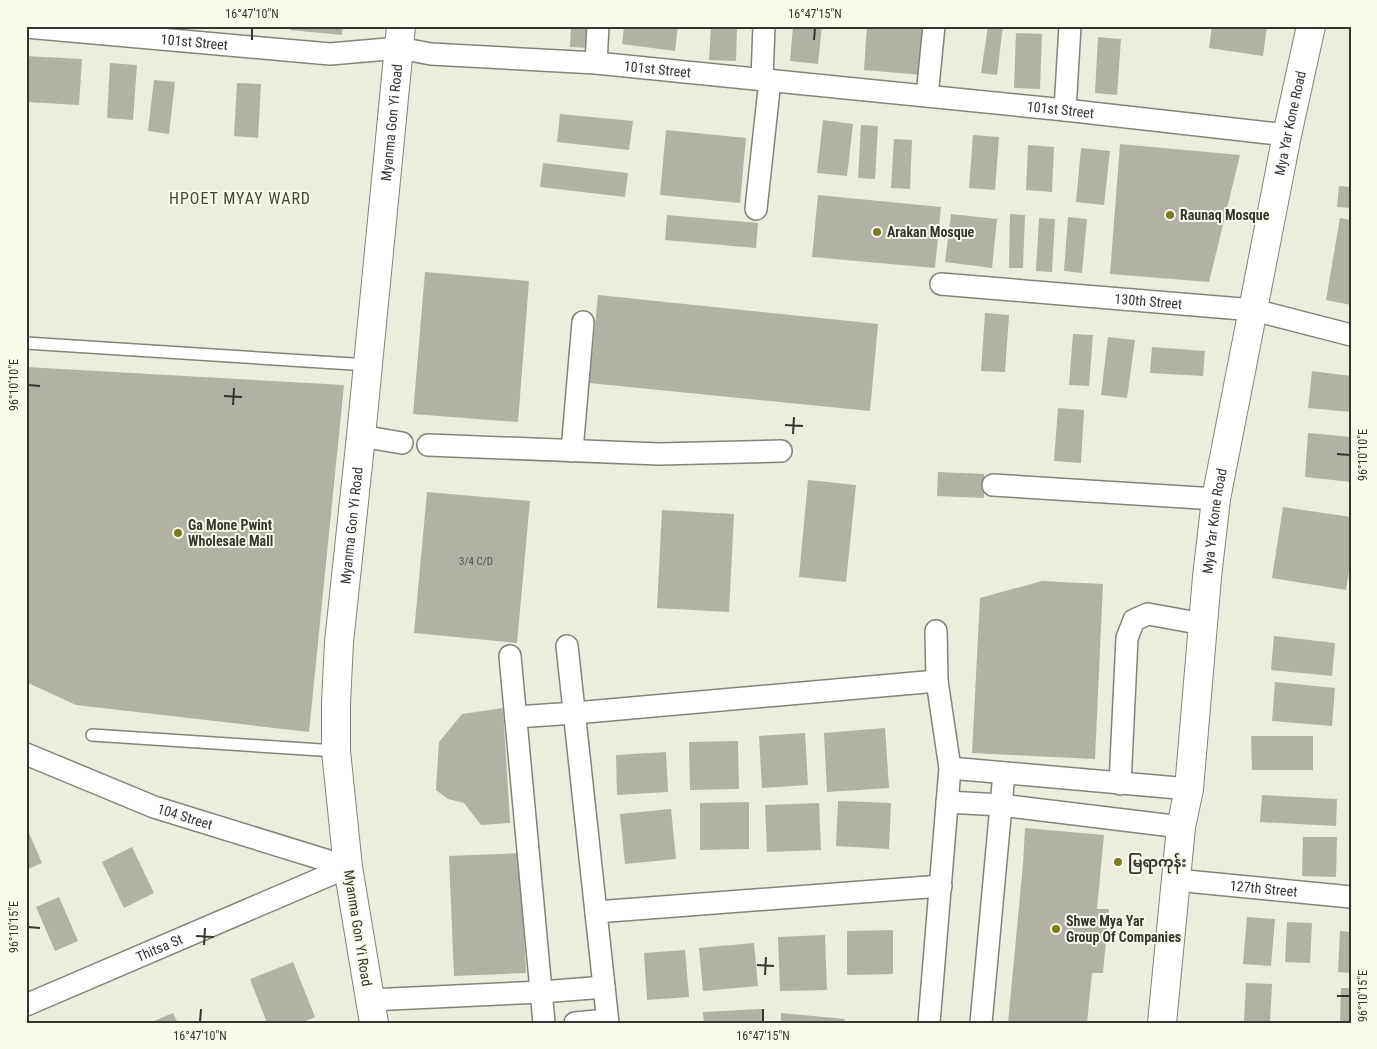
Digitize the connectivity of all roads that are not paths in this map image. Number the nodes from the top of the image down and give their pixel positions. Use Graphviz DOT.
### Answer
graph roads {
  1 [pos="598,26"];
  2 [pos="764,26"];
  3 [pos="934,26"];
  4 [pos="1070,26"];
  5 [pos="1311,26"];
  6 [pos="26,27"];
  7 [pos="400,37"];
  8 [pos="596,63"];
  9 [pos="766,80"];
  10 [pos="927,96"];
  11 [pos="1065,110"];
  12 [pos="1287,135"];
  13 [pos="756,209"];
  14 [pos="941,284"];
  15 [pos="1254,310"];
  16 [pos="583,322"];
  17 [pos="1351,335"];
  18 [pos="26,343"];
  19 [pos="368,365"];
  20 [pos="361,436"];
  21 [pos="402,443"];
  22 [pos="428,445"];
  23 [pos="781,450"];
  24 [pos="572,451"];
  25 [pos="993,485"];
  26 [pos="1216,499"];
  27 [pos="1203,624"];
  28 [pos="936,631"];
  29 [pos="567,646"];
  30 [pos="510,656"];
  31 [pos="937,681"];
  32 [pos="575,714"];
  33 [pos="516,717"];
  34 [pos="92,735"];
  35 [pos="336,750"];
  36 [pos="26,754"];
  37 [pos="47,763"];
  38 [pos="950,768"];
  39 [pos="26,773"];
  40 [pos="1004,773"];
  41 [pos="1120,784"];
  42 [pos="1189,789"];
  43 [pos="948,802"];
  44 [pos="1001,805"];
  45 [pos="1181,827"];
  46 [pos="348,867"];
  47 [pos="1176,880"];
  48 [pos="941,886"];
  49 [pos="1351,897"];
  50 [pos="596,912"];
  51 [pos="604,987"];
  52 [pos="542,992"];
  53 [pos="26,1005"];
  54 [pos="371,1011"];
  55 [pos="607,1021"];
  56 [pos="544,1023"];
  57 [pos="575,1023"];
  58 [pos="929,1023"];
  59 [pos="981,1023"];
  60 [pos="1162,1023"];
  1 -- 8 [label="street"];
  2 -- 9 [label="street"];
  3 -- 10 [label="street"];
  4 -- 11 [label="street"];
  5 -- 12 [label="street, Mya Yar Kone Road"];
  6 -- 7 [label="street, 101st Street"];
  7 -- 8 [label="street, 101st Street"];
  7 -- 19 [label="street, Myanma Gon Yi Road"];
  8 -- 9 [label="street, 101st Street"];
  9 -- 10 [label="street, 101st Street"];
  9 -- 13 [label="street"];
  10 -- 11 [label="street, 101st Street"];
  11 -- 12 [label="street, 101st Street"];
  12 -- 15 [label="street, Mya Yar Kone Road"];
  14 -- 15 [label="street, 130th Street"];
  15 -- 17 [label="street, 130th Street"];
  15 -- 26 [label="street, Mya Yar Kone Road"];
  16 -- 24 [label="street"];
  18 -- 19 [label="lane"];
  19 -- 20 [label="street, Myanma Gon Yi Road"];
  20 -- 21 [label="street"];
  20 -- 35 [label="street, Myanma Gon Yi Road"];
  22 -- 24 [label="street"];
  23 -- 24 [label="street"];
  25 -- 26 [label="street"];
  26 -- 27 [label="street, Mya Yar Kone Road"];
  27 -- 41 [label="street"];
  27 -- 42 [label="street, Mya Yar Kone Road"];
  28 -- 31 [label="street"];
  29 -- 32 [label="street"];
  30 -- 33 [label="street"];
  31 -- 32 [label="street"];
  31 -- 38 [label="street"];
  32 -- 33 [label="street"];
  32 -- 50 [label="street"];
  33 -- 52 [label="street"];
  34 -- 35 [label="lane"];
  35 -- 46 [label="street, Myanma Gon Yi Road"];
  36 -- 37 [label="street, 104 Street"];
  37 -- 39 [label="street"];
  37 -- 46 [label="street, 104 Street"];
  38 -- 40 [label="street"];
  38 -- 43 [label="street"];
  40 -- 41 [label="street"];
  40 -- 44 [label="street"];
  41 -- 42 [label="street"];
  42 -- 45 [label="street, Mya Yar Kone Road"];
  43 -- 44 [label="street"];
  43 -- 48 [label="street"];
  44 -- 45 [label="street"];
  44 -- 59 [label="street"];
  45 -- 47 [label="street, Mya Yar Kone Road"];
  46 -- 53 [label="street, Thitsa St"];
  46 -- 54 [label="street, Myanma Gon Yi Road"];
  47 -- 49 [label="street, 127th Street"];
  47 -- 60 [label="street, Mya Yar Kone Road"];
  48 -- 50 [label="street"];
  48 -- 58 [label="street"];
  50 -- 51 [label="street"];
  51 -- 52 [label="street"];
  51 -- 55 [label="street"];
  52 -- 54 [label="street"];
  52 -- 56 [label="street"];
  55 -- 57 [label="street"];
}
